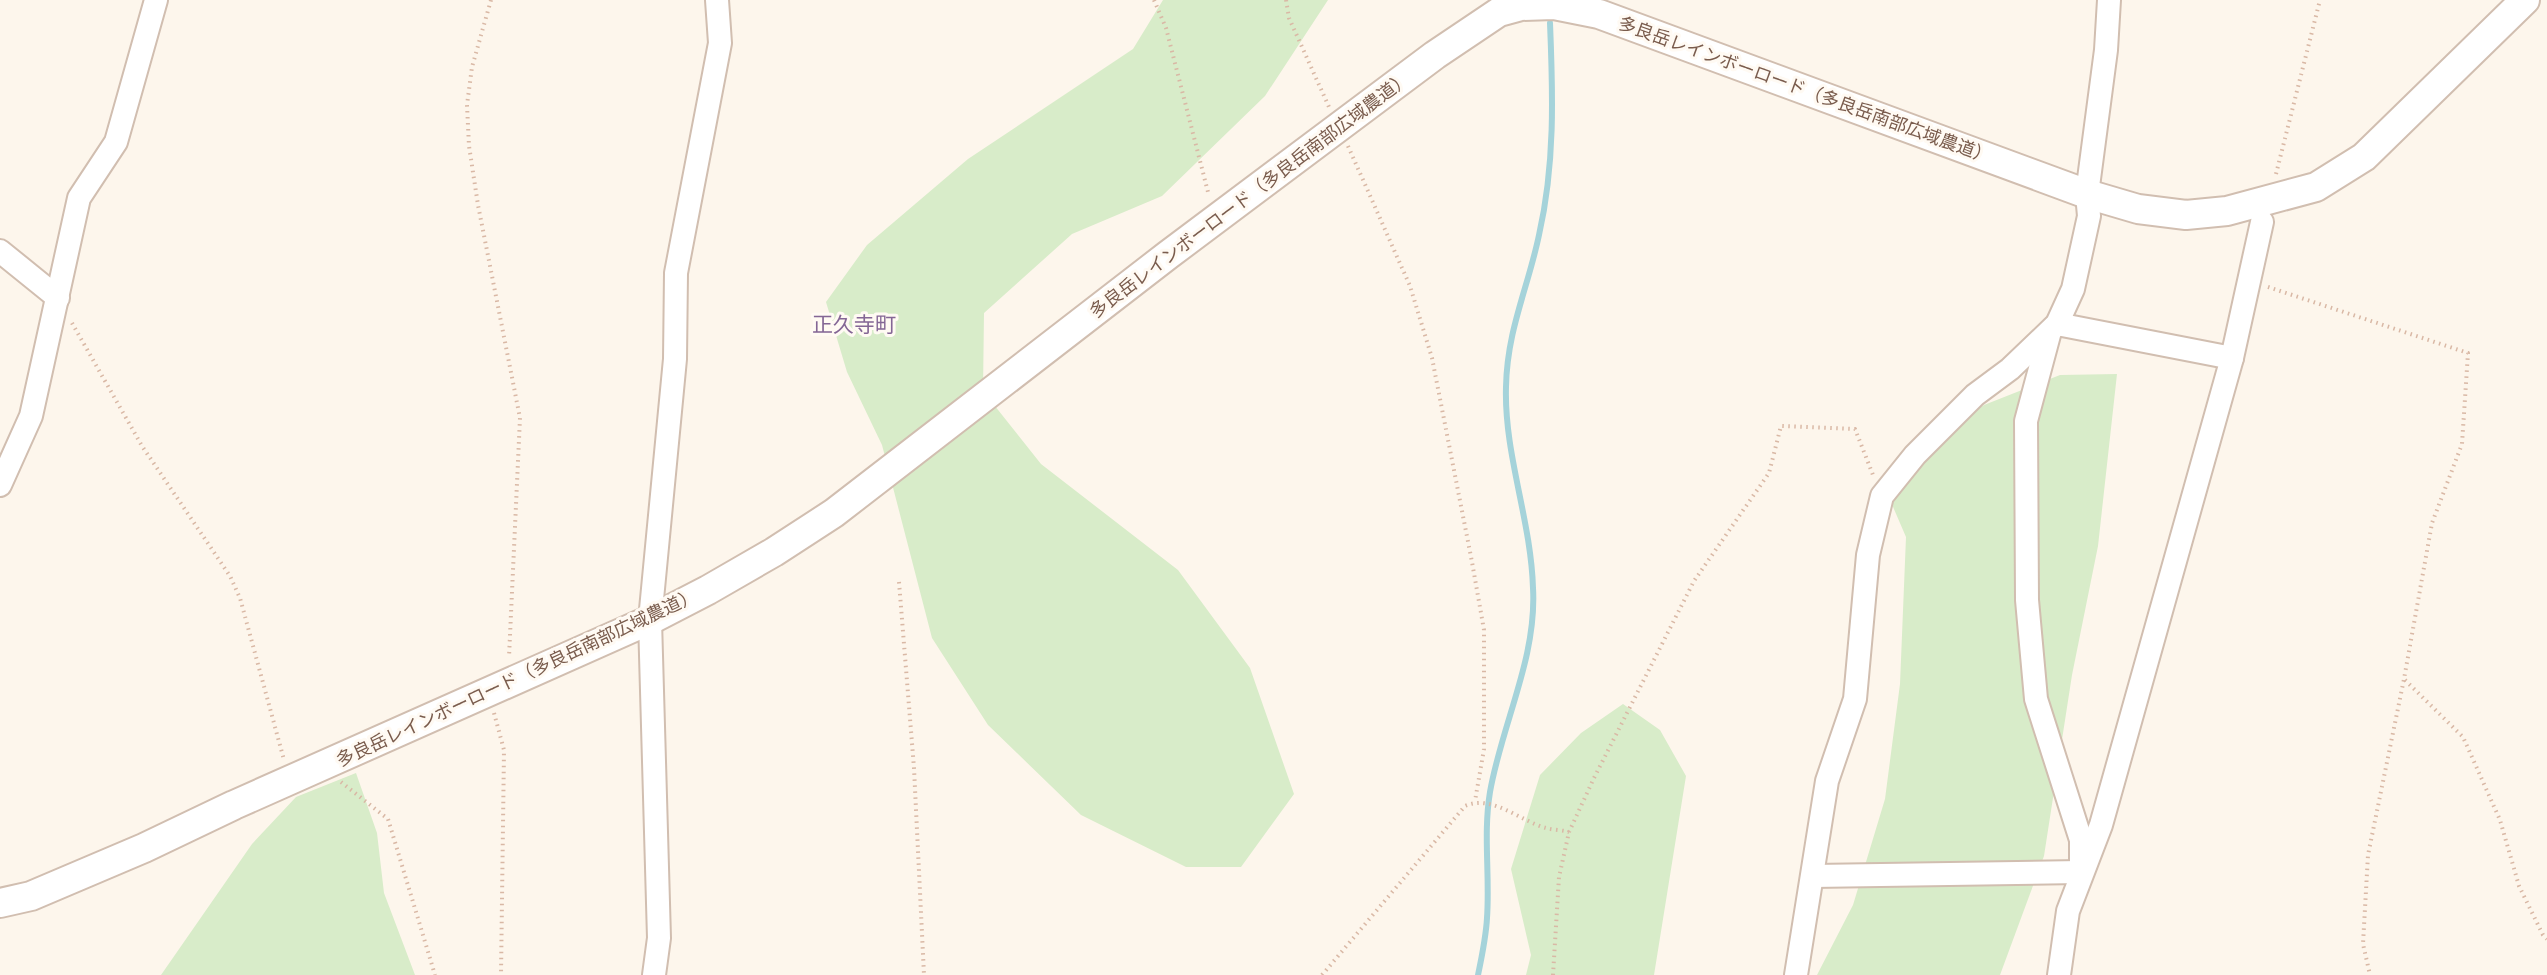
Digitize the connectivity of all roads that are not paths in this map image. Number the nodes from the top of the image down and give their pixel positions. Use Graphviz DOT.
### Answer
graph roads {
  1 [pos="156,0"];
  2 [pos="717,0"];
  3 [pos="2109,0"];
  4 [pos="2524,0"];
  5 [pos="2087,194"];
  6 [pos="2262,222"];
  7 [pos="0,251"];
  8 [pos="58,298"];
  9 [pos="2053,329"];
  10 [pos="2232,358"];
  11 [pos="0,485"];
  12 [pos="650,620"];
  13 [pos="2081,872"];
  14 [pos="1813,876"];
  15 [pos="0,903"];
  16 [pos="654,975"];
  17 [pos="1796,975"];
  18 [pos="2059,975"];
  1 -- 8 [label="street"];
  2 -- 12 [label="street"];
  3 -- 5 [label="street"];
  4 -- 5 [label="street, 多良岳レインボーロード（多良岳南部広域農道）"];
  5 -- 9 [label="street"];
  5 -- 12 [label="street, 多良岳レインボーロード（多良岳南部広域農道）"];
  6 -- 10 [label="street"];
  7 -- 8 [label="street"];
  8 -- 11 [label="street"];
  9 -- 10 [label="street"];
  9 -- 13 [label="street"];
  9 -- 14 [label="street"];
  10 -- 13 [label="street"];
  12 -- 15 [label="street, 多良岳レインボーロード（多良岳南部広域農道）"];
  12 -- 16 [label="street"];
  13 -- 14 [label="street"];
  13 -- 18 [label="street"];
  14 -- 17 [label="street"];
}
